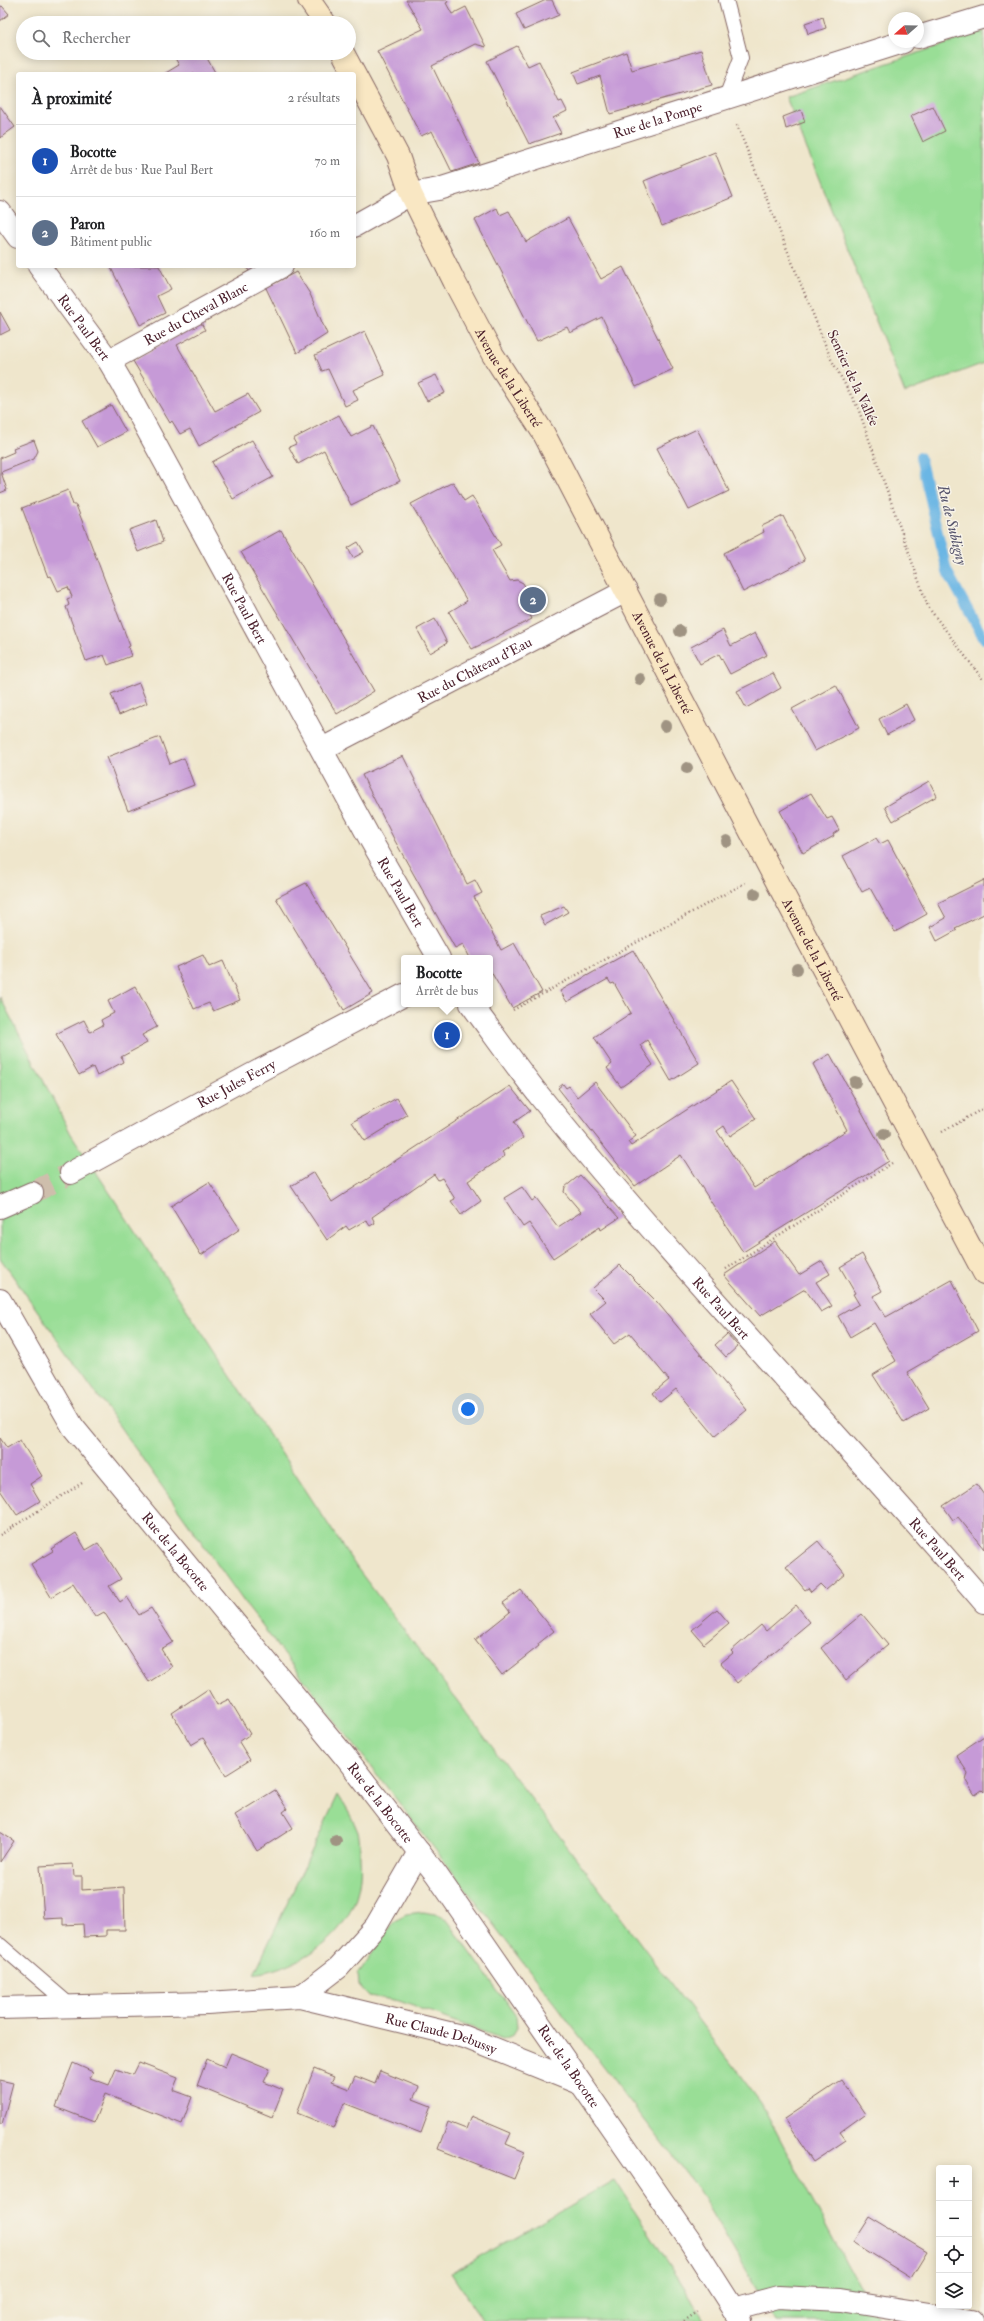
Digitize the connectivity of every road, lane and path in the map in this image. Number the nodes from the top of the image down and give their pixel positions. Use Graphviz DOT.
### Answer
graph roads {
  1 [pos="310,0"];
  2 [pos="726,0"];
  3 [pos="320,16"];
  4 [pos="984,17"];
  5 [pos="924,35"];
  6 [pos="888,47"];
  7 [pos="347,60"];
  8 [pos="353,72"];
  9 [pos="356,77"];
  10 [pos="726,97"];
  11 [pos="411,194"];
  12 [pos="0,212"];
  13 [pos="356,225"];
  14 [pos="16,234"];
  15 [pos="40,268"];
  16 [pos="278,268"];
  17 [pos="109,361"];
  18 [pos="626,592"];
  19 [pos="984,681"];
  20 [pos="322,749"];
  21 [pos="770,869"];
  22 [pos="437,955"];
  23 [pos="401,997"];
  24 [pos="473,1007"];
  25 [pos="486,1025"];
  26 [pos="984,1108"];
  27 [pos="917,1146"];
  28 [pos="71,1173"];
  29 [pos="32,1193"];
  30 [pos="0,1207"];
  31 [pos="984,1273"];
  32 [pos="702,1285"];
  33 [pos="0,1300"];
  34 [pos="106,1468"];
  35 [pos="0,1535"];
  36 [pos="984,1602"];
  37 [pos="419,1852"];
  38 [pos="0,1945"];
  39 [pos="300,1997"];
  40 [pos="72,2007"];
  41 [pos="0,2008"];
  42 [pos="579,2083"];
  43 [pos="737,2315"];
  44 [pos="972,2321"];
  1 -- 3 [label="main road"];
  2 -- 10 [label="lane"];
  4 -- 5 [label="street"];
  6 -- 10 [label="street, Rue de la Pompe"];
  7 -- 8 [label="main road, Avenue de la Liberté"];
  9 -- 11 [label="main road, Avenue de la Liberté"];
  10 -- 11 [label="street, Rue de la Pompe"];
  10 -- 19 [label="path, Sentier de la Vallée"];
  11 -- 13 [label="street"];
  11 -- 18 [label="main road, Avenue de la Liberté"];
  12 -- 14 [label="street"];
  15 -- 17 [label="street, Rue Paul Bert"];
  16 -- 17 [label="street, Rue du Cheval Blanc"];
  17 -- 20 [label="street, Rue Paul Bert"];
  18 -- 20 [label="street, Rue du Château d'Eau"];
  18 -- 21 [label="main road, Avenue de la Liberté"];
  20 -- 22 [label="street, Rue Paul Bert"];
  21 -- 25 [label="path"];
  21 -- 27 [label="main road, Avenue de la Liberté"];
  23 -- 28 [label="street, Rue Jules Ferry"];
  24 -- 25 [label="street, Rue Paul Bert"];
  25 -- 32 [label="street, Rue Paul Bert"];
  26 -- 27 [label="path"];
  27 -- 31 [label="main road, Avenue de la Liberté"];
  27 -- 32 [label="path"];
  29 -- 30 [label="street"];
  32 -- 36 [label="street, Rue Paul Bert"];
  33 -- 34 [label="street, Rue de la Bocotte"];
  34 -- 35 [label="path"];
  34 -- 37 [label="street, Rue de la Bocotte"];
  37 -- 39 [label="street"];
  37 -- 42 [label="street, Rue de la Bocotte"];
  38 -- 40 [label="lane"];
  39 -- 40 [label="street, Rue Claude Debussy"];
  39 -- 42 [label="street, Rue Claude Debussy"];
  40 -- 41 [label="street, Rue Claude Debussy"];
  42 -- 43 [label="street, Rue de la Bocotte"];
  43 -- 44 [label="street"];
}
